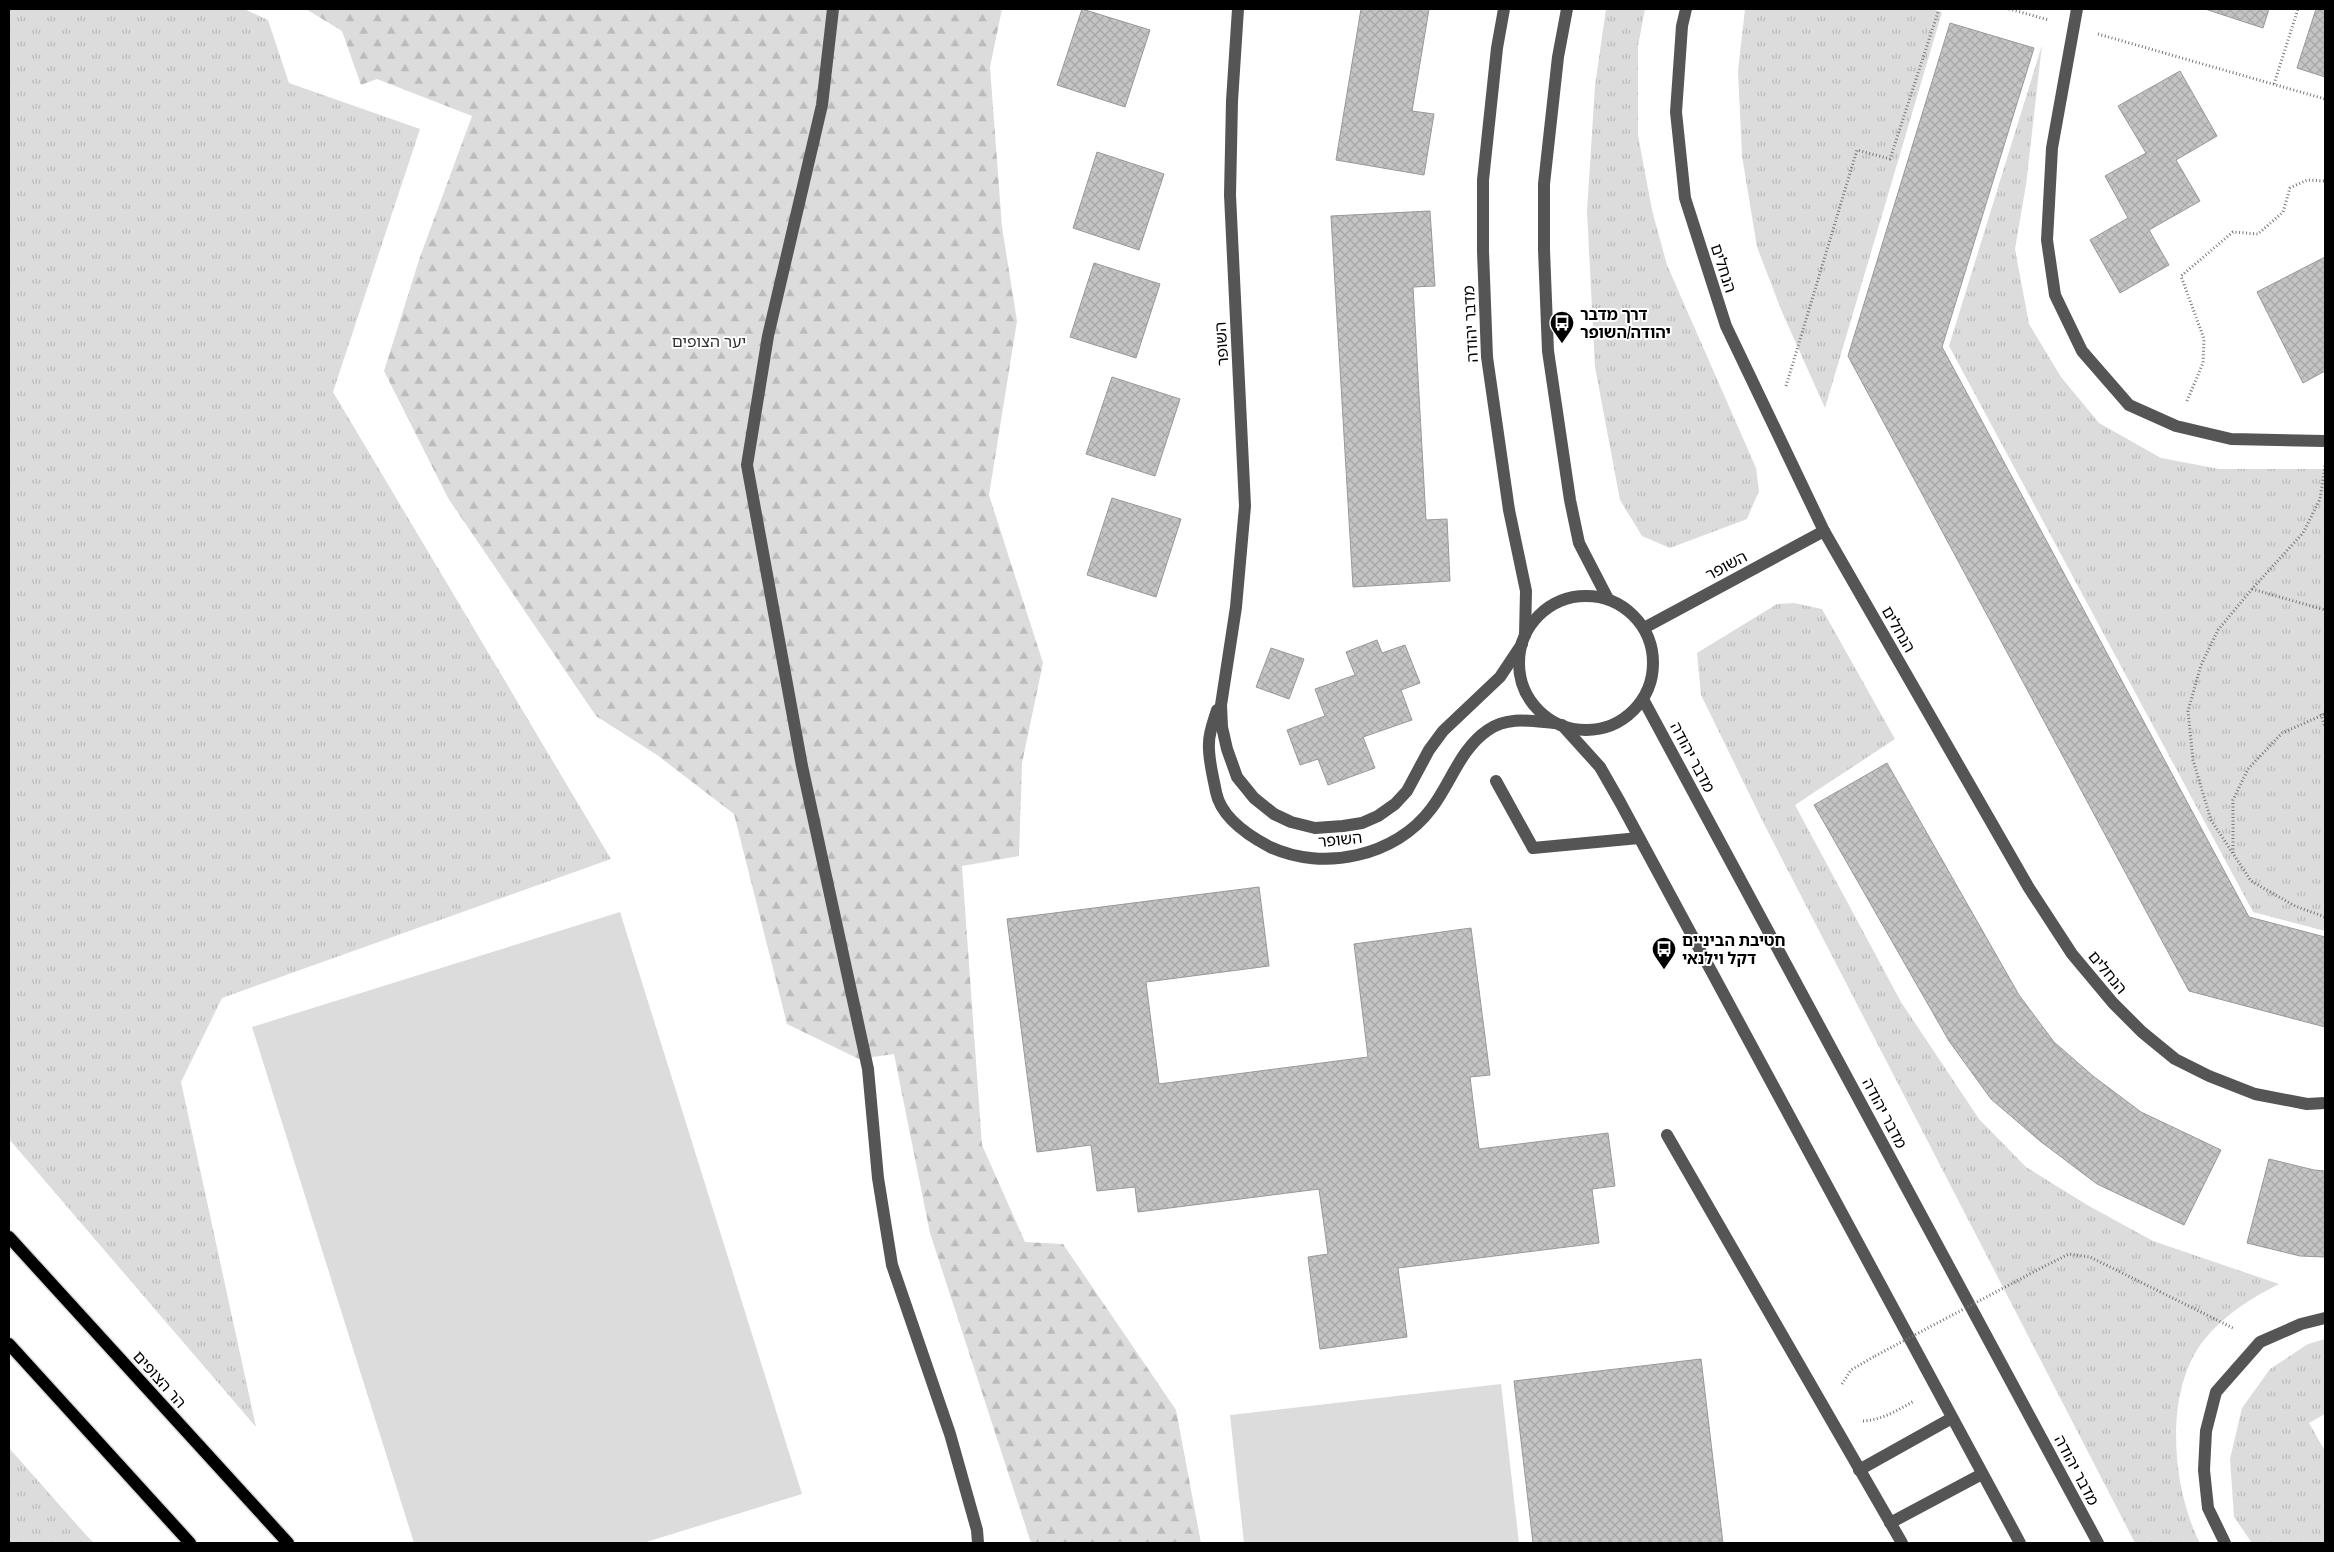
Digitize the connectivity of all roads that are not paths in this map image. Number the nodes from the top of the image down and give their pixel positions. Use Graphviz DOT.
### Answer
graph roads {
  1 [pos="833,9"];
  2 [pos="1238,9"];
  3 [pos="1504,9"];
  4 [pos="1567,9"];
  5 [pos="1686,9"];
  6 [pos="2077,9"];
  7 [pos="2325,442"];
  8 [pos="1824,531"];
  9 [pos="1608,600"];
  10 [pos="1644,628"];
  11 [pos="1524,639"];
  12 [pos="1225,676"];
  13 [pos="1643,699"];
  14 [pos="1558,724"];
  15 [pos="1496,781"];
  16 [pos="1639,838"];
  17 [pos="2325,1103"];
  18 [pos="1667,1136"];
  19 [pos="9,1237"];
  20 [pos="2325,1318"];
  21 [pos="9,1344"];
  22 [pos="1952,1418"];
  23 [pos="1859,1470"];
  24 [pos="1982,1474"];
  25 [pos="1890,1523"];
  26 [pos="190,1543"];
  27 [pos="288,1543"];
  28 [pos="978,1543"];
  29 [pos="1902,1543"];
  30 [pos="2020,1543"];
  31 [pos="2098,1543"];
  32 [pos="2225,1543"];
  1 -- 28 [label="street"];
  2 -- 12 [label="street, השופר"];
  3 -- 11 [label="street, מדבר יהודה"];
  4 -- 9 [label="street"];
  5 -- 8 [label="street, הנחלים"];
  6 -- 7 [label="street"];
  8 -- 10 [label="street, השופר"];
  8 -- 17 [label="street, הנחלים"];
  9 -- 10 [label="street"];
  9 -- 11 [label="street"];
  10 -- 13 [label="street"];
  11 -- 12 [label="street, השופר"];
  11 -- 14 [label="street"];
  12 -- 14 [label="street, השופר"];
  13 -- 14 [label="street"];
  13 -- 31 [label="street, מדבר יהודה"];
  14 -- 16 [label="street"];
  15 -- 16 [label="street"];
  16 -- 22 [label="street"];
  18 -- 23 [label="street"];
  19 -- 27 [label="main road, הר הצופים"];
  20 -- 32 [label="street"];
  21 -- 26 [label="main road"];
  22 -- 23 [label="street"];
  22 -- 24 [label="street"];
  23 -- 25 [label="street"];
  24 -- 25 [label="street"];
  24 -- 30 [label="street"];
  25 -- 29 [label="street"];
}
